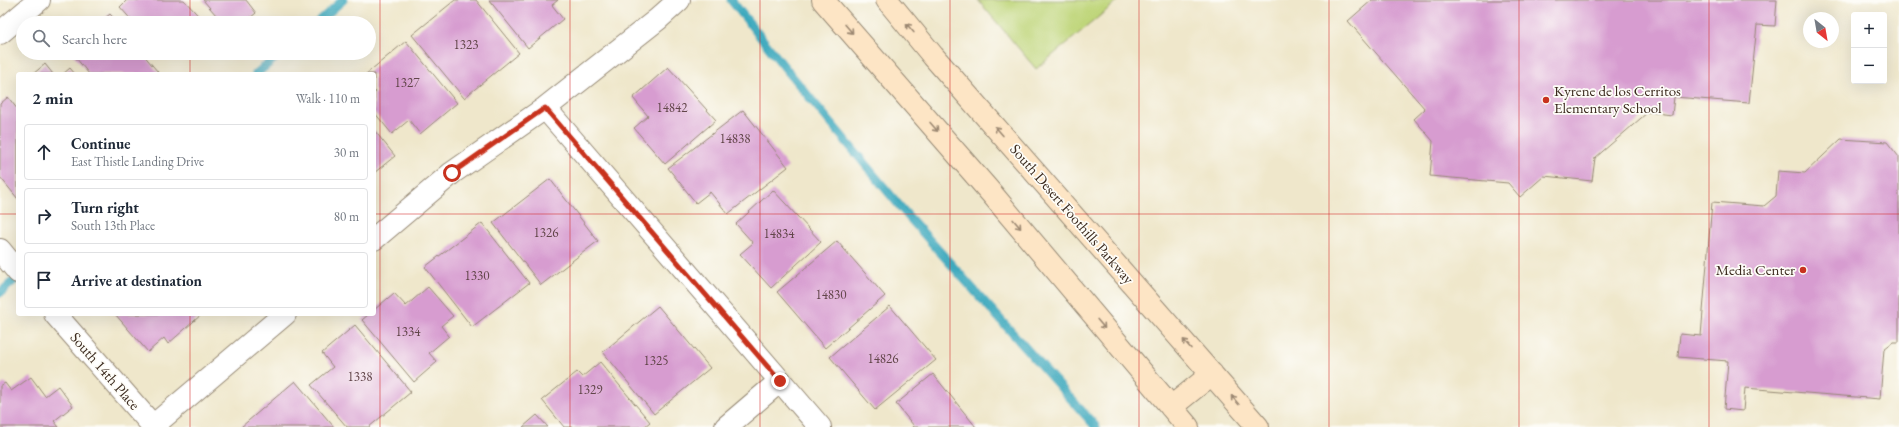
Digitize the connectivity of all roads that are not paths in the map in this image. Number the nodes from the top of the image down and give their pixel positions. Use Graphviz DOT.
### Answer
graph roads {
  1 [pos="39,0"];
  2 [pos="679,0"];
  3 [pos="823,0"];
  4 [pos="887,0"];
  5 [pos="20,16"];
  6 [pos="16,19"];
  7 [pos="0,33"];
  8 [pos="545,108"];
  9 [pos="376,237"];
  10 [pos="0,250"];
  11 [pos="16,269"];
  12 [pos="57,316"];
  13 [pos="283,316"];
  14 [pos="1212,374"];
  15 [pos="780,381"];
  16 [pos="1172,407"];
  17 [pos="152,426"];
  18 [pos="726,427"];
  19 [pos="820,427"];
  20 [pos="1188,427"];
  21 [pos="1258,427"];
  1 -- 5 [label="street"];
  2 -- 8 [label="street"];
  3 -- 16 [label="street, one-way"];
  14 -- 4 [label="street, South Desert Foothills Parkway, one-way"];
  6 -- 7 [label="street"];
  8 -- 9 [label="street"];
  8 -- 15 [label="street"];
  10 -- 11 [label="street"];
  12 -- 17 [label="street, South 14th Place"];
  13 -- 17 [label="street"];
  14 -- 16 [label="street"];
  21 -- 14 [label="street, South Desert Foothills Parkway, one-way"];
  15 -- 18 [label="street"];
  15 -- 19 [label="street"];
  16 -- 20 [label="street"];
}
